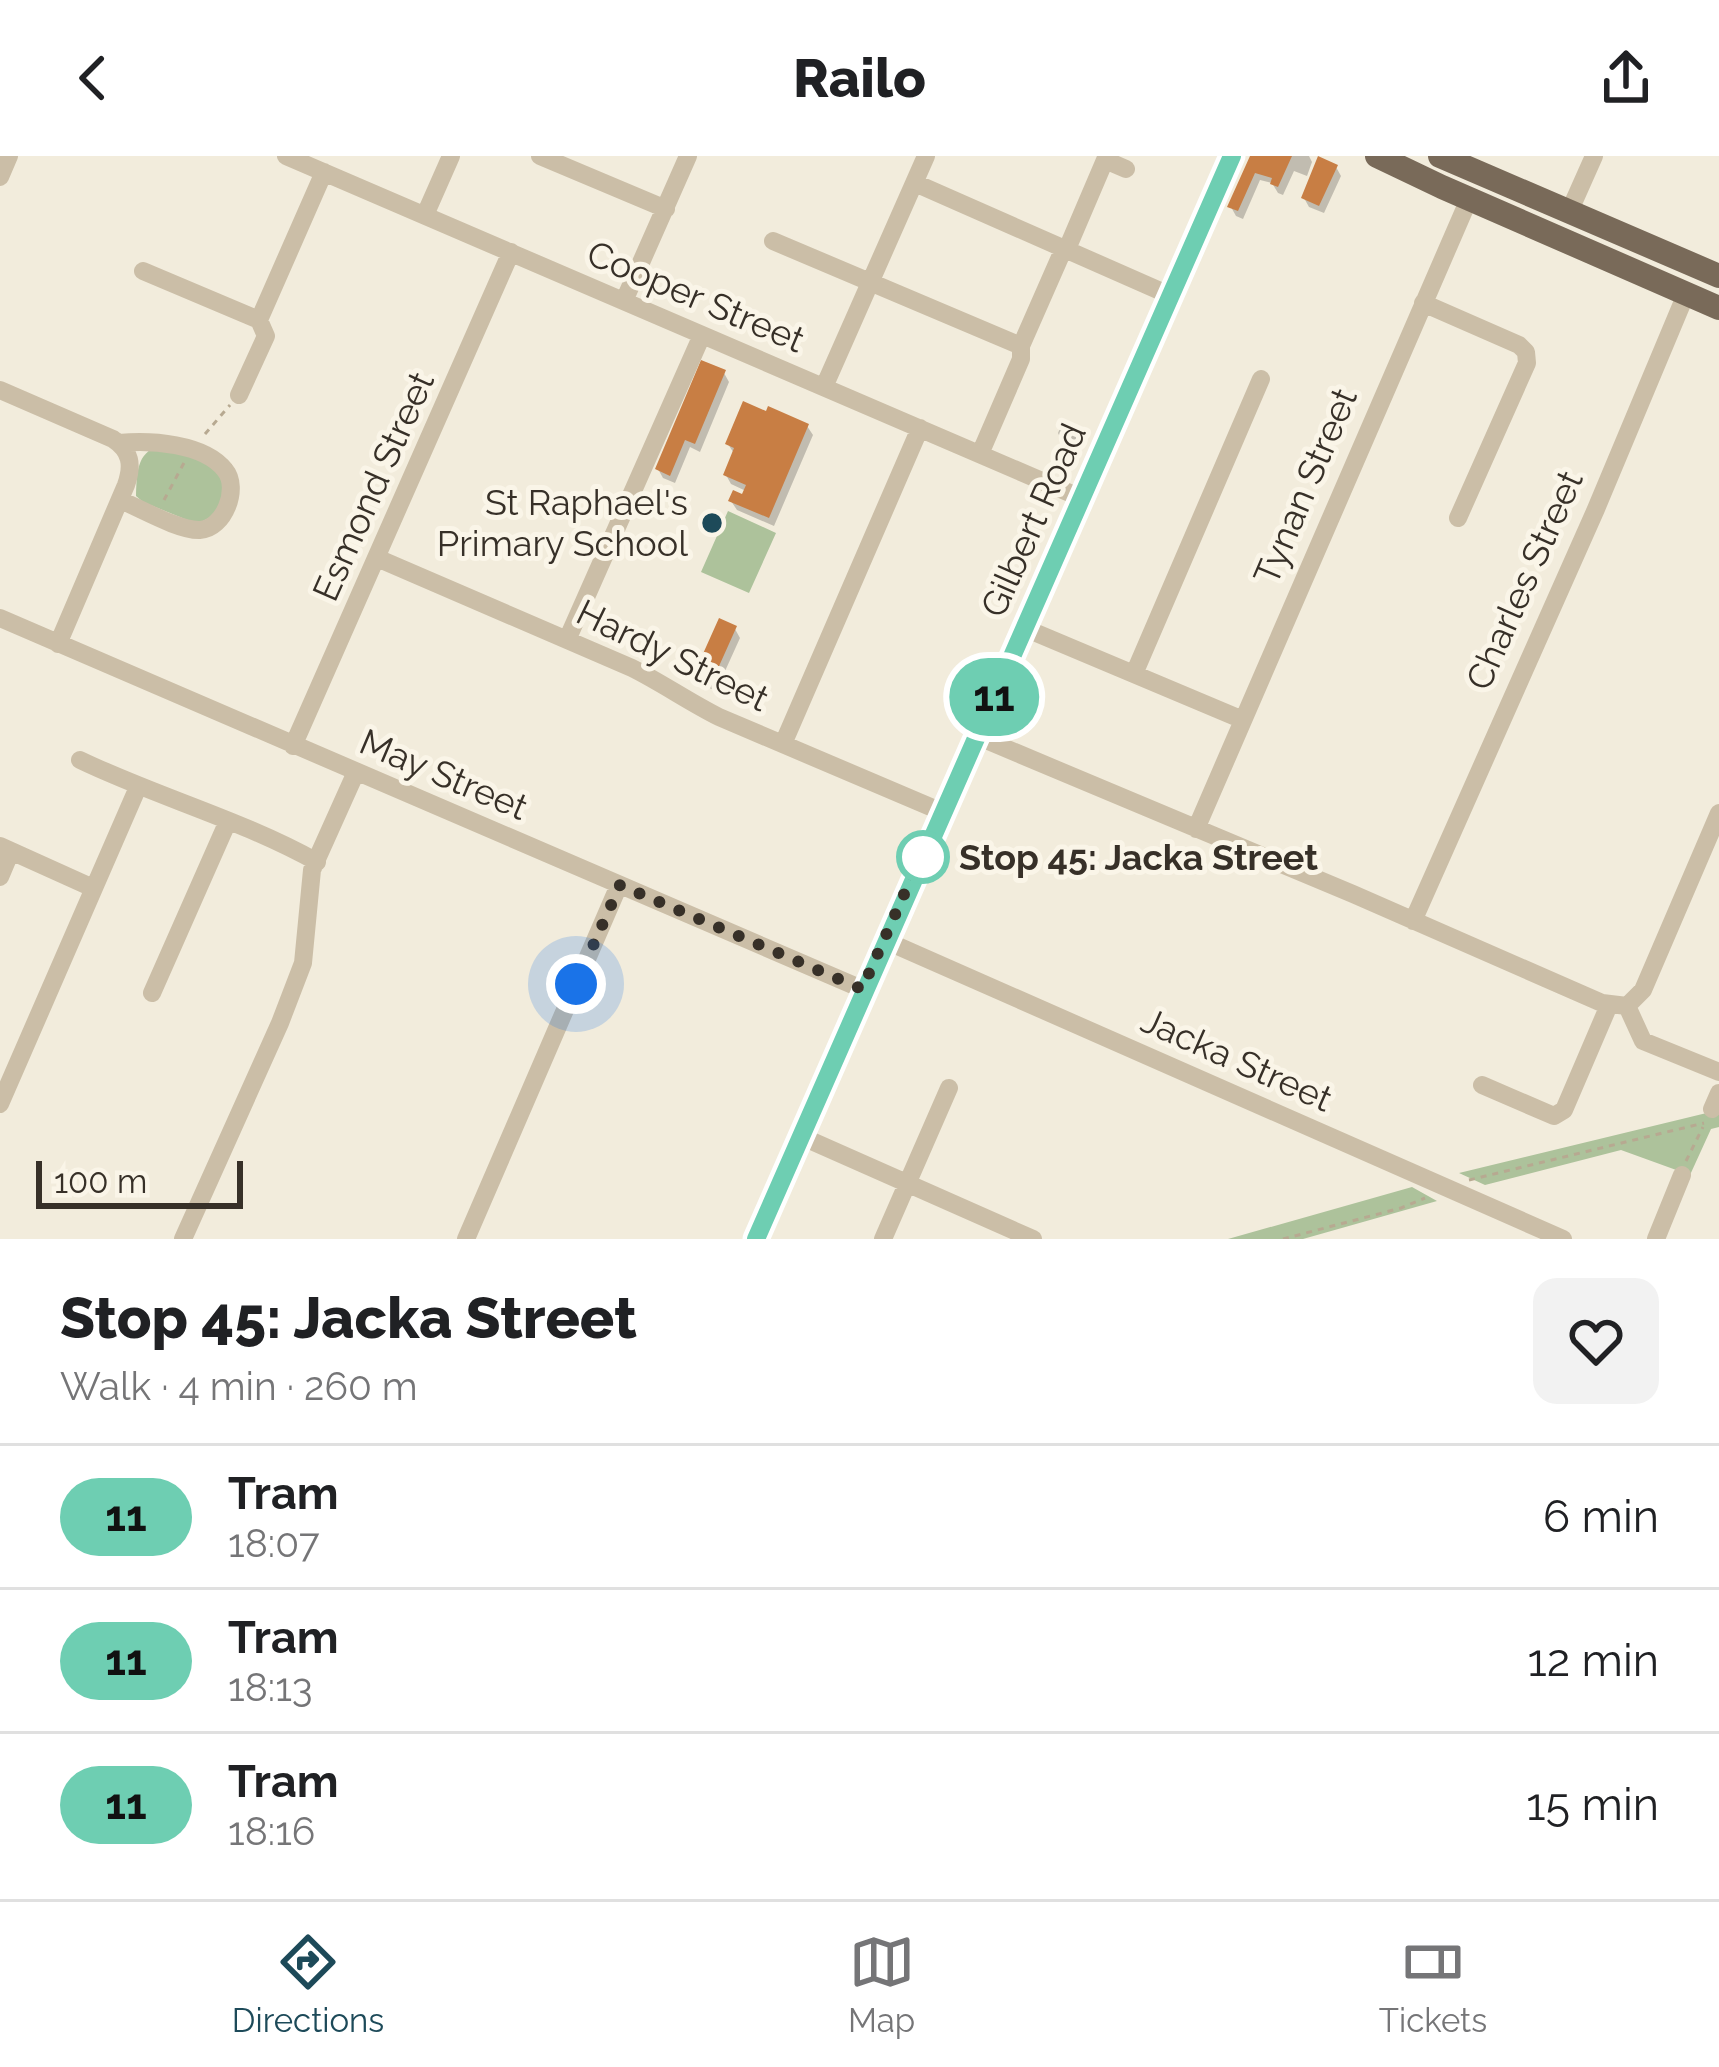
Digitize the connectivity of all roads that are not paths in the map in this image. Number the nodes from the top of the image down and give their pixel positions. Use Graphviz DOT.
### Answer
graph roads {
  1 [pos="9,156"];
  2 [pos="286,156"];
  3 [pos="451,156"];
  4 [pos="541,156"];
  5 [pos="688,156"];
  6 [pos="926,156"];
  7 [pos="1228,156"];
  8 [pos="1367,156"];
  9 [pos="1377,156"];
  10 [pos="1440,156"];
  11 [pos="1594,156"];
  12 [pos="567,161"];
  13 [pos="1126,169"];
  14 [pos="1403,170"];
  15 [pos="324,172"];
  16 [pos="1481,172"];
  17 [pos="0,177"];
  18 [pos="914,183"];
  19 [pos="1469,199"];
  20 [pos="666,209"];
  21 [pos="1570,210"];
  22 [pos="425,215"];
  23 [pos="1558,238"];
  24 [pos="773,241"];
  25 [pos="1065,249"];
  26 [pos="512,252"];
  27 [pos="143,271"];
  28 [pos="1709,271"];
  29 [pos="872,282"];
  30 [pos="1167,294"];
  31 [pos="1686,294"];
  32 [pos="624,301"];
  33 [pos="1423,303"];
  34 [pos="1719,308"];
  35 [pos="259,320"];
  36 [pos="702,335"];
  37 [pos="1021,346"];
  38 [pos="1261,379"];
  39 [pos="824,387"];
  40 [pos="0,390"];
  41 [pos="239,395"];
  42 [pos="920,428"];
  43 [pos="119,443"];
  44 [pos="980,454"];
  45 [pos="1079,497"];
  46 [pos="120,500"];
  47 [pos="1458,518"];
  48 [pos="377,559"];
  49 [pos="0,618"];
  50 [pos="1022,627"];
  51 [pos="567,640"];
  52 [pos="58,644"];
  53 [pos="1134,674"];
  54 [pos="1243,720"];
  55 [pos="974,735"];
  56 [pos="783,744"];
  57 [pos="293,746"];
  58 [pos="80,760"];
  59 [pos="356,772"];
  60 [pos="138,787"];
  61 [pos="940,812"];
  62 [pos="1719,813"];
  63 [pos="227,821"];
  64 [pos="1196,829"];
  65 [pos="6,849"];
  66 [pos="317,862"];
  67 [pos="0,877"];
  68 [pos="620,885"];
  69 [pos="93,888"];
  70 [pos="1413,920"];
  71 [pos="884,940"];
  72 [pos="862,989"];
  73 [pos="152,993"];
  74 [pos="1618,1005"];
  75 [pos="1719,1072"];
  76 [pos="1482,1084"];
  77 [pos="949,1088"];
  78 [pos="0,1104"];
  79 [pos="798,1135"];
  80 [pos="1682,1174"];
  81 [pos="907,1184"];
  82 [pos="183,1239"];
  83 [pos="466,1239"];
  84 [pos="752,1239"];
  85 [pos="883,1239"];
  86 [pos="1033,1239"];
  87 [pos="1564,1239"];
  88 [pos="1656,1239"];
  1 -- 17 [label="street"];
  2 -- 15 [label="street, Cooper Street"];
  3 -- 22 [label="street"];
  4 -- 12 [label="street"];
  5 -- 20 [label="street"];
  6 -- 18 [label="street"];
  7 -- 30 [label="street, Gilbert Road"];
  8 -- 14 [label="street"];
  9 -- 14 [label="main road"];
  10 -- 16 [label="main road"];
  11 -- 21 [label="street"];
  12 -- 20 [label="street"];
  13 -- 25 [label="street"];
  14 -- 19 [label="main road"];
  15 -- 22 [label="street, Cooper Street"];
  15 -- 35 [label="street"];
  16 -- 19 [label="main road, Tynan Street"];
  16 -- 21 [label="main road"];
  18 -- 25 [label="street"];
  18 -- 29 [label="street"];
  19 -- 23 [label="main road"];
  19 -- 33 [label="street, Tynan Street"];
  20 -- 32 [label="street"];
  21 -- 23 [label="main road"];
  21 -- 28 [label="main road"];
  22 -- 26 [label="street, Cooper Street"];
  23 -- 31 [label="main road"];
  24 -- 29 [label="street"];
  25 -- 30 [label="street"];
  25 -- 37 [label="street"];
  26 -- 32 [label="street, Cooper Street"];
  26 -- 48 [label="street, Esmond Street"];
  27 -- 35 [label="street"];
  28 -- 31 [label="main road, Charles Street"];
  29 -- 37 [label="street"];
  29 -- 39 [label="street"];
  30 -- 45 [label="street, Gilbert Road"];
  31 -- 34 [label="main road"];
  31 -- 70 [label="street, Charles Street"];
  32 -- 36 [label="street, Cooper Street"];
  33 -- 47 [label="street"];
  33 -- 54 [label="street, Tynan Street"];
  35 -- 41 [label="street"];
  36 -- 39 [label="street, Cooper Street"];
  36 -- 51 [label="street"];
  37 -- 44 [label="street"];
  38 -- 53 [label="street"];
  39 -- 42 [label="street, Cooper Street"];
  40 -- 43 [label="street"];
  42 -- 44 [label="street, Cooper Street"];
  42 -- 56 [label="street"];
  43 -- 46 [label="street"];
  43 -- 46 [label="street"];
  44 -- 45 [label="street, Cooper Street"];
  45 -- 50 [label="street, Gilbert Road"];
  46 -- 52 [label="street"];
  48 -- 51 [label="street, Hardy Street"];
  48 -- 57 [label="street, Esmond Street"];
  49 -- 52 [label="street, May Street"];
  50 -- 53 [label="street"];
  50 -- 55 [label="street, Gilbert Road"];
  51 -- 56 [label="street, Hardy Street"];
  52 -- 57 [label="street, May Street"];
  53 -- 54 [label="street"];
  54 -- 64 [label="street, Tynan Street"];
  55 -- 61 [label="street, Gilbert Road"];
  55 -- 64 [label="street"];
  56 -- 61 [label="street, Hardy Street"];
  57 -- 59 [label="street, May Street"];
  58 -- 60 [label="street"];
  59 -- 66 [label="street"];
  59 -- 68 [label="street, May Street"];
  60 -- 63 [label="street"];
  60 -- 69 [label="street"];
  61 -- 71 [label="street, Gilbert Road"];
  62 -- 74 [label="street"];
  63 -- 66 [label="street"];
  63 -- 73 [label="street"];
  64 -- 70 [label="street"];
  65 -- 67 [label="street"];
  65 -- 69 [label="street"];
  66 -- 82 [label="street"];
  68 -- 72 [label="street, May Street"];
  68 -- 83 [label="street"];
  69 -- 78 [label="street"];
  70 -- 74 [label="street"];
  71 -- 72 [label="street, Gilbert Road"];
  71 -- 87 [label="street, Jacka Street"];
  72 -- 79 [label="street, Gilbert Road"];
  74 -- 75 [label="street"];
  74 -- 76 [label="street"];
  77 -- 81 [label="street"];
  79 -- 81 [label="street"];
  79 -- 84 [label="street, Gilbert Road"];
  80 -- 88 [label="street"];
  81 -- 85 [label="street"];
  81 -- 86 [label="street"];
}
